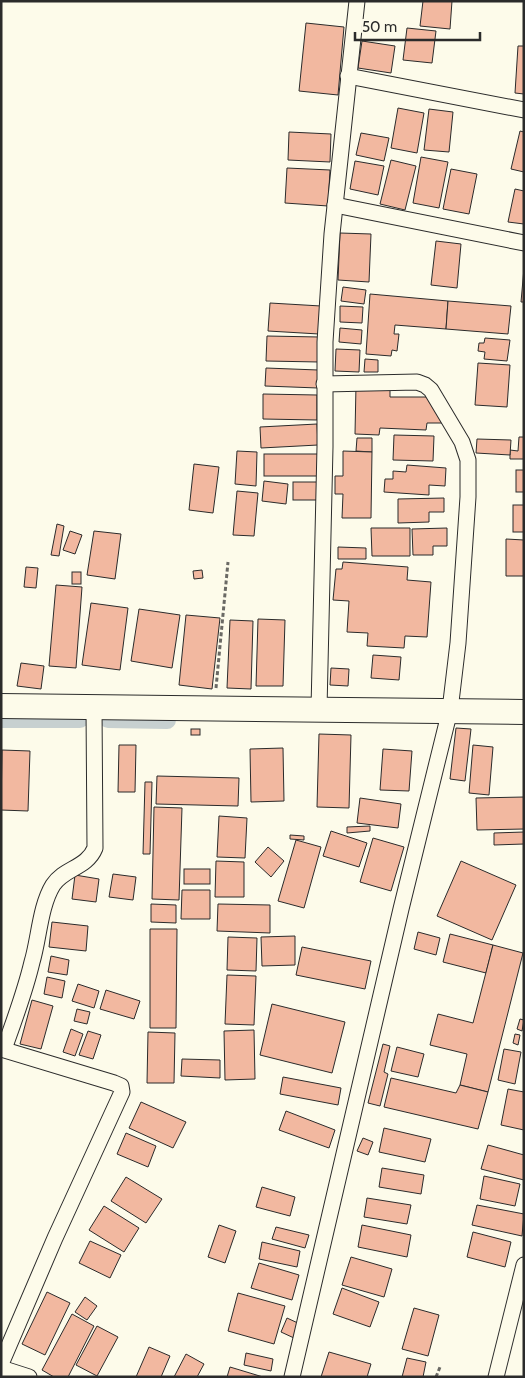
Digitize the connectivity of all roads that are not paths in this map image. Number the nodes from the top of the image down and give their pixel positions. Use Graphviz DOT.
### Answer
graph roads {
  1 [pos="357,1"];
  2 [pos="348,76"];
  3 [pos="524,110"];
  4 [pos="335,205"];
  5 [pos="524,243"];
  6 [pos="324,384"];
  7 [pos="1,706"];
  8 [pos="94,707"];
  9 [pos="320,709"];
  10 [pos="450,710"];
  11 [pos="524,712"];
  12 [pos="2,1049"];
  13 [pos="524,1265"];
  14 [pos="1,1366"];
  15 [pos="29,1377"];
  16 [pos="292,1377"];
  17 [pos="496,1377"];
  1 -- 2 [label="street"];
  2 -- 3 [label="street"];
  2 -- 4 [label="street"];
  4 -- 5 [label="street"];
  4 -- 6 [label="street"];
  6 -- 9 [label="street"];
  6 -- 10 [label="street"];
  7 -- 8 [label="main road"];
  8 -- 9 [label="main road"];
  8 -- 12 [label="street"];
  9 -- 10 [label="main road"];
  10 -- 11 [label="main road"];
  10 -- 16 [label="street"];
  12 -- 14 [label="street"];
  13 -- 17 [label="street"];
  14 -- 15 [label="street"];
}
